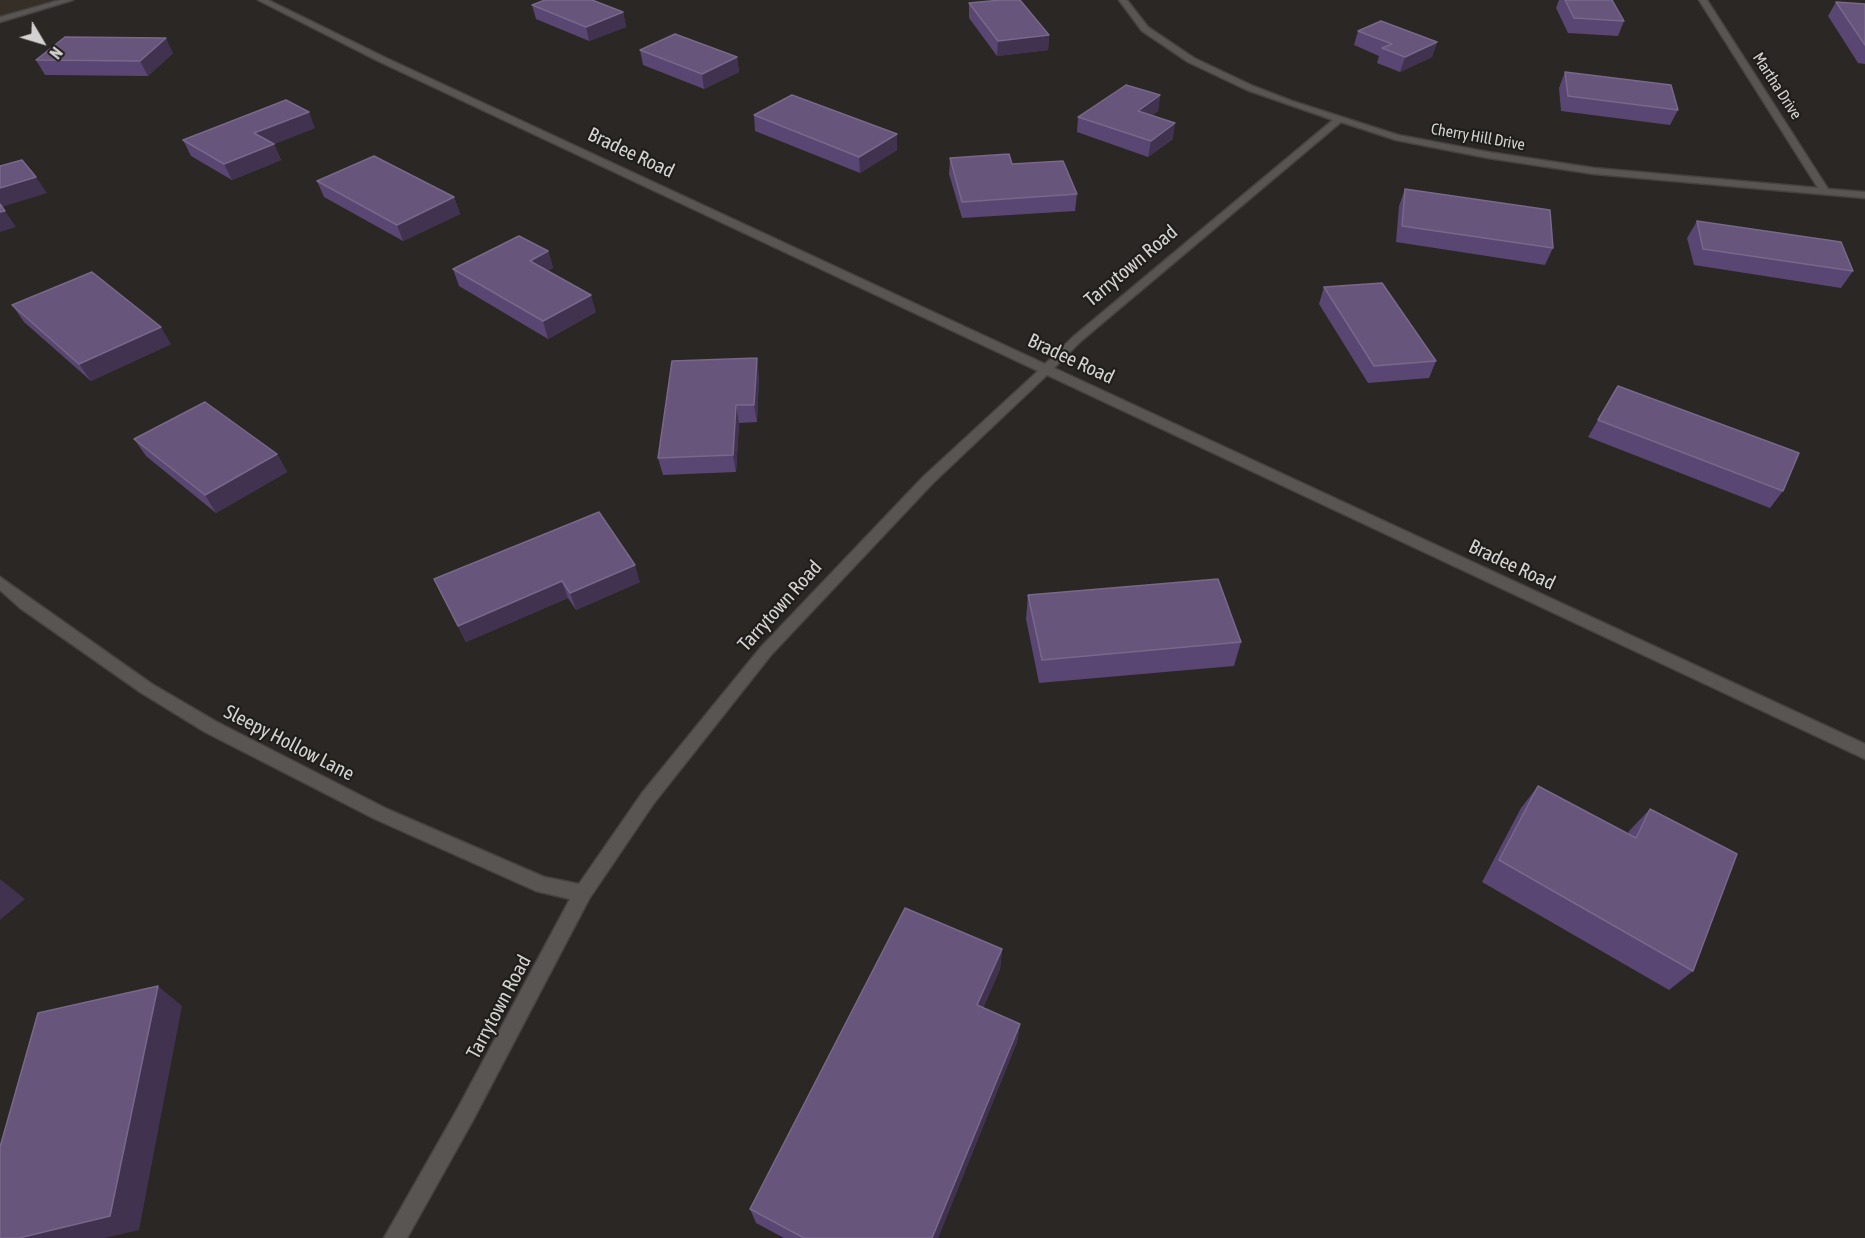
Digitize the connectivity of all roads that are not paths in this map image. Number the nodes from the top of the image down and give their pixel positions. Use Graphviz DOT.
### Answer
graph roads {
  1 [pos="69,0"];
  2 [pos="262,0"];
  3 [pos="1123,0"];
  4 [pos="1703,0"];
  5 [pos="0,20"];
  6 [pos="1338,120"];
  7 [pos="1824,190"];
  8 [pos="1865,195"];
  9 [pos="1047,369"];
  10 [pos="0,582"];
  11 [pos="1865,752"];
  12 [pos="584,893"];
  13 [pos="395,1238"];
  1 -- 5 [label="street"];
  2 -- 9 [label="street, Bradee Road"];
  3 -- 6 [label="street, Cherry Hill Drive"];
  4 -- 7 [label="street, Martha Drive"];
  6 -- 7 [label="street, Cherry Hill Drive"];
  6 -- 9 [label="street, Tarrytown Road"];
  7 -- 8 [label="street, Cherry Hill Drive"];
  9 -- 11 [label="street, Bradee Road"];
  9 -- 12 [label="street, Tarrytown Road"];
  10 -- 12 [label="street, Sleepy Hollow Lane"];
  12 -- 13 [label="street, Tarrytown Road"];
}
